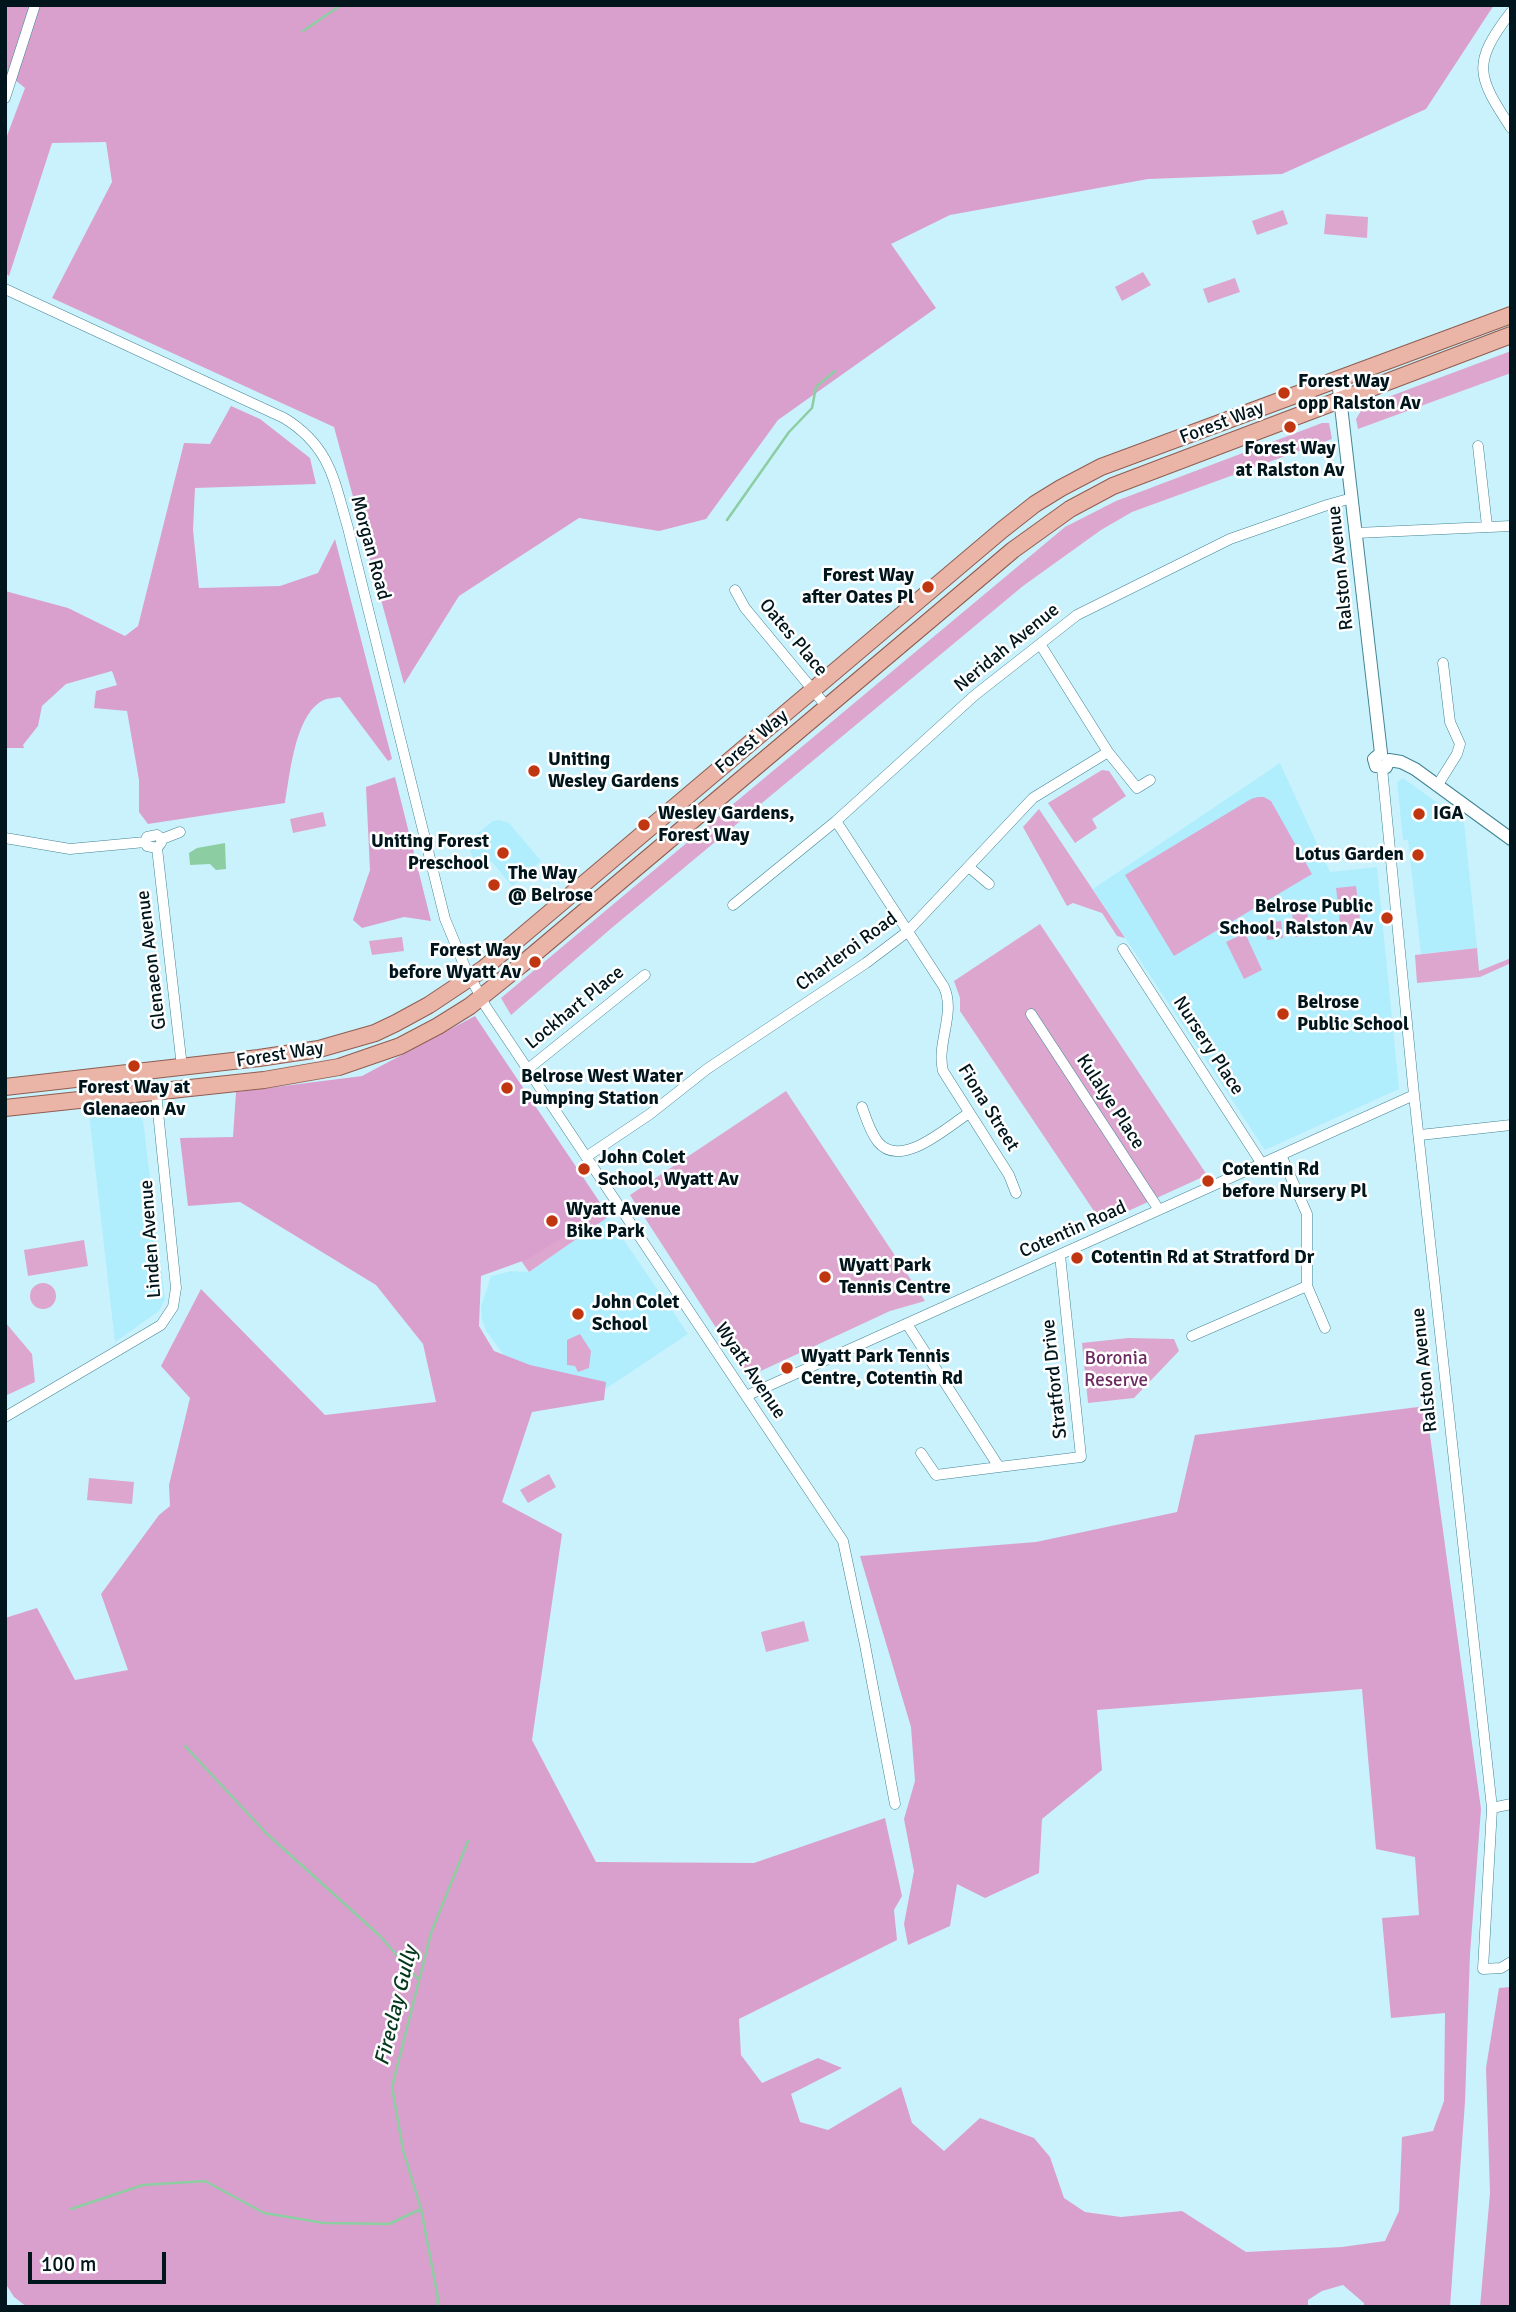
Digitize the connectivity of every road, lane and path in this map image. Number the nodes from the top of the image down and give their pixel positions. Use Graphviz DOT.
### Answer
graph roads {
  1 [pos="36,5"];
  2 [pos="1511,12"];
  3 [pos="5,98"];
  4 [pos="1511,128"];
  5 [pos="5,289"];
  6 [pos="1511,315"];
  7 [pos="1511,335"];
  8 [pos="1338,380"];
  9 [pos="1340,399"];
  10 [pos="1478,446"];
  11 [pos="1352,498"];
  12 [pos="1487,526"];
  13 [pos="1511,526"];
  14 [pos="1356,533"];
  15 [pos="735,590"];
  16 [pos="1040,644"];
  17 [pos="1443,663"];
  18 [pos="814,690"];
  19 [pos="827,707"];
  20 [pos="1108,752"];
  21 [pos="1384,760"];
  22 [pos="1150,780"];
  23 [pos="1437,786"];
  24 [pos="836,821"];
  25 [pos="180,832"];
  26 [pos="5,838"];
  27 [pos="1511,839"];
  28 [pos="159,844"];
  29 [pos="970,868"];
  30 [pos="989,884"];
  31 [pos="733,905"];
  32 [pos="907,932"];
  33 [pos="1123,949"];
  34 [pos="645,975"];
  35 [pos="470,979"];
  36 [pos="481,998"];
  37 [pos="1031,1014"];
  38 [pos="182,1067"];
  39 [pos="528,1069"];
  40 [pos="264,1080"];
  41 [pos="5,1087"];
  42 [pos="156,1092"];
  43 [pos="1414,1096"];
  44 [pos="93,1099"];
  45 [pos="862,1107"];
  46 [pos="5,1108"];
  47 [pos="969,1113"];
  48 [pos="1511,1125"];
  49 [pos="1420,1135"];
  50 [pos="1281,1155"];
  51 [pos="586,1157"];
  52 [pos="1262,1164"];
  53 [pos="1016,1192"];
  54 [pos="1159,1210"];
  55 [pos="1060,1255"];
  56 [pos="1307,1286"];
  57 [pos="907,1324"];
  58 [pos="1325,1328"];
  59 [pos="1192,1336"];
  60 [pos="746,1396"];
  61 [pos="5,1417"];
  62 [pos="921,1452"];
  63 [pos="999,1467"];
  64 [pos="895,1804"];
  65 [pos="1511,1804"];
  66 [pos="1492,1808"];
  67 [pos="1511,1962"];
  1 -- 3 [label="street"];
  2 -- 4 [label="street"];
  5 -- 35 [label="street, Morgan Road"];
  6 -- 8 [label="main road, Forest Way"];
  7 -- 9 [label="main road, Forest Way"];
  8 -- 9 [label="street, Ralston Avenue"];
  8 -- 18 [label="main road, Forest Way"];
  9 -- 11 [label="street, Ralston Avenue"];
  9 -- 19 [label="main road, Forest Way"];
  10 -- 12 [label="street"];
  11 -- 14 [label="street, Ralston Avenue"];
  11 -- 16 [label="street, Neridah Avenue"];
  12 -- 13 [label="street"];
  12 -- 14 [label="street"];
  14 -- 21 [label="street, Ralston Avenue"];
  15 -- 18 [label="street, Oates Place"];
  16 -- 20 [label="street"];
  16 -- 24 [label="street, Neridah Avenue"];
  17 -- 23 [label="street"];
  18 -- 19 [label="street, Oates Place"];
  18 -- 35 [label="main road, Forest Way"];
  19 -- 36 [label="main road, Forest Way"];
  20 -- 22 [label="street"];
  20 -- 29 [label="street, Charleroi Road"];
  21 -- 23 [label="street"];
  21 -- 43 [label="street, Ralston Avenue"];
  23 -- 27 [label="street"];
  24 -- 31 [label="street, Neridah Avenue"];
  24 -- 32 [label="street, Fiona Street"];
  25 -- 28 [label="street"];
  26 -- 28 [label="street"];
  28 -- 38 [label="street, Glenaeon Avenue"];
  29 -- 30 [label="street"];
  29 -- 32 [label="street, Charleroi Road"];
  32 -- 47 [label="street, Fiona Street"];
  32 -- 51 [label="street, Charleroi Road"];
  33 -- 52 [label="street, Nursery Place"];
  34 -- 39 [label="street, Lockhart Place"];
  35 -- 36 [label="street, Morgan Road"];
  35 -- 38 [label="main road, Forest Way"];
  36 -- 39 [label="street, Wyatt Avenue"];
  36 -- 40 [label="main road, Forest Way"];
  37 -- 54 [label="street, Kulalye Place"];
  38 -- 40 [label="main road"];
  38 -- 41 [label="main road, Forest Way"];
  38 -- 44 [label="main road"];
  39 -- 51 [label="street, Wyatt Avenue"];
  40 -- 42 [label="main road, Forest Way"];
  42 -- 44 [label="main road, Forest Way"];
  42 -- 61 [label="street, Linden Avenue"];
  43 -- 49 [label="street, Ralston Avenue"];
  43 -- 50 [label="street, Cotentin Road"];
  44 -- 46 [label="main road, Forest Way"];
  45 -- 47 [label="street"];
  47 -- 53 [label="street, Fiona Street"];
  48 -- 49 [label="street"];
  49 -- 66 [label="street, Ralston Avenue"];
  50 -- 52 [label="street, Cotentin Road"];
  50 -- 56 [label="street"];
  51 -- 60 [label="street, Wyatt Avenue"];
  52 -- 54 [label="street, Cotentin Road"];
  54 -- 55 [label="street, Cotentin Road"];
  55 -- 57 [label="street, Cotentin Road"];
  55 -- 63 [label="street, Stratford Drive"];
  56 -- 58 [label="street"];
  56 -- 59 [label="street"];
  57 -- 60 [label="street, Cotentin Road"];
  57 -- 63 [label="street"];
  60 -- 64 [label="street, Wyatt Avenue"];
  62 -- 63 [label="street"];
  65 -- 66 [label="street"];
  66 -- 67 [label="street, Ralston Avenue"];
}
